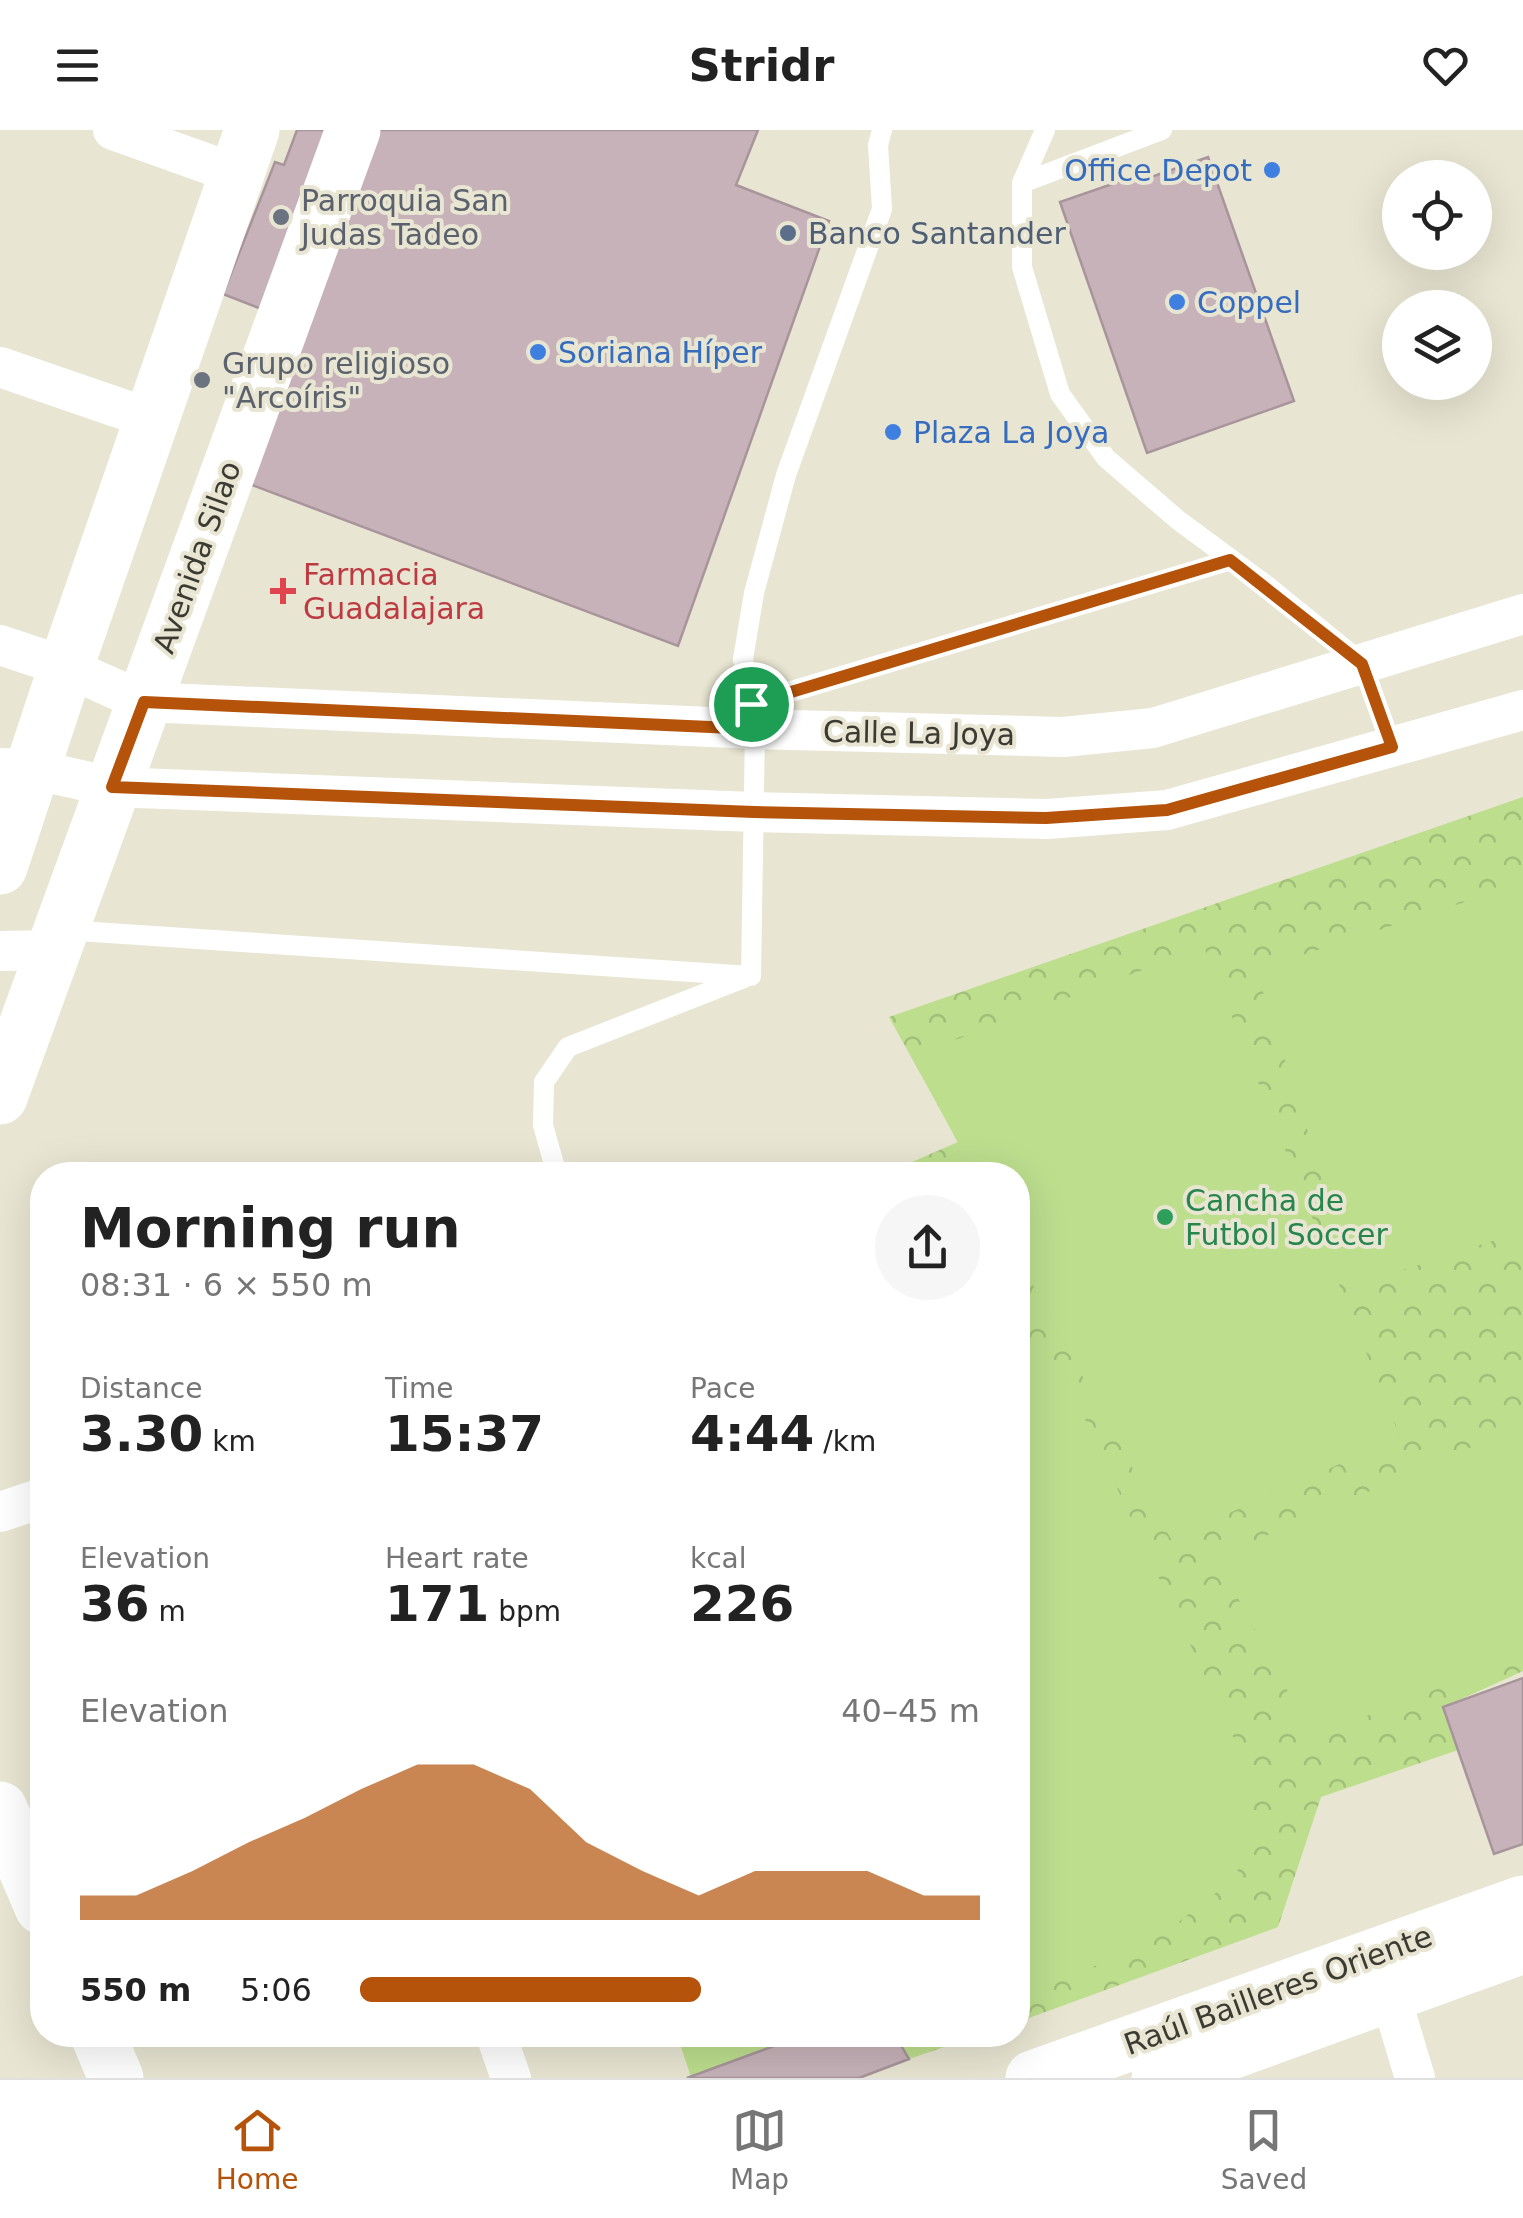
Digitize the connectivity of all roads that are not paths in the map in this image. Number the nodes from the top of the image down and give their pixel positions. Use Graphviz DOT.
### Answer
graph roads {
  1 [pos="113,130"];
  2 [pos="353,130"];
  3 [pos="882,130"];
  4 [pos="1045,130"];
  5 [pos="1162,130"];
  6 [pos="244,152"];
  7 [pos="1022,183"];
  8 [pos="0,366"];
  9 [pos="151,419"];
  10 [pos="1230,560"];
  11 [pos="1523,614"];
  12 [pos="0,645"];
  13 [pos="1362,664"];
  14 [pos="66,667"];
  15 [pos="144,702"];
  16 [pos="1523,710"];
  17 [pos="753,716"];
  18 [pos="1392,747"];
  19 [pos="16,769"];
  20 [pos="112,787"];
  21 [pos="754,812"];
  22 [pos="0,866"];
  23 [pos="57,940"];
  24 [pos="0,951"];
  25 [pos="751,976"];
  26 [pos="0,1097"];
  27 [pos="553,1162"];
  28 [pos="30,1502"];
  29 [pos="0,1512"];
  30 [pos="0,1809"];
  31 [pos="30,1880"];
  32 [pos="1523,1903"];
  33 [pos="1523,1946"];
  34 [pos="1384,1974"];
  35 [pos="103,2047"];
  36 [pos="500,2047"];
  37 [pos="1107,2066"];
  38 [pos="116,2078"];
  39 [pos="511,2078"];
  40 [pos="1033,2078"];
  41 [pos="1159,2078"];
  42 [pos="1415,2078"];
  1 -- 6 [label="street"];
  2 -- 15 [label="street, Avenida Silao"];
  3 -- 17 [label="lane"];
  4 -- 7 [label="lane"];
  5 -- 7 [label="lane"];
  6 -- 9 [label="street"];
  7 -- 10 [label="lane"];
  8 -- 9 [label="street"];
  9 -- 14 [label="street"];
  10 -- 13 [label="lane"];
  10 -- 17 [label="lane"];
  11 -- 13 [label="street, Calle La Joya"];
  12 -- 14 [label="street, Calle La Joya"];
  13 -- 17 [label="street, Calle La Joya"];
  13 -- 18 [label="lane"];
  14 -- 15 [label="street, Calle La Joya"];
  14 -- 19 [label="street"];
  15 -- 17 [label="street, Calle La Joya"];
  15 -- 20 [label="street, Avenida Silao"];
  16 -- 18 [label="street"];
  17 -- 21 [label="lane"];
  18 -- 21 [label="street"];
  19 -- 20 [label="street"];
  19 -- 22 [label="street"];
  20 -- 21 [label="street"];
  20 -- 23 [label="street, Avenida Silao"];
  21 -- 25 [label="lane"];
  23 -- 24 [label="street"];
  23 -- 25 [label="lane"];
  23 -- 26 [label="street, Avenida Silao"];
  25 -- 27 [label="lane"];
  28 -- 29 [label="street"];
  30 -- 31 [label="street"];
  32 -- 34 [label="street, Raúl Bailleres Oriente"];
  33 -- 34 [label="street, Raúl Bailleres Oriente"];
  34 -- 37 [label="street, Raúl Bailleres Oriente"];
  34 -- 41 [label="street, Raúl Bailleres Oriente"];
  34 -- 42 [label="street"];
  35 -- 38 [label="street"];
  36 -- 39 [label="street"];
  37 -- 40 [label="street, Raúl Bailleres Oriente"];
}
